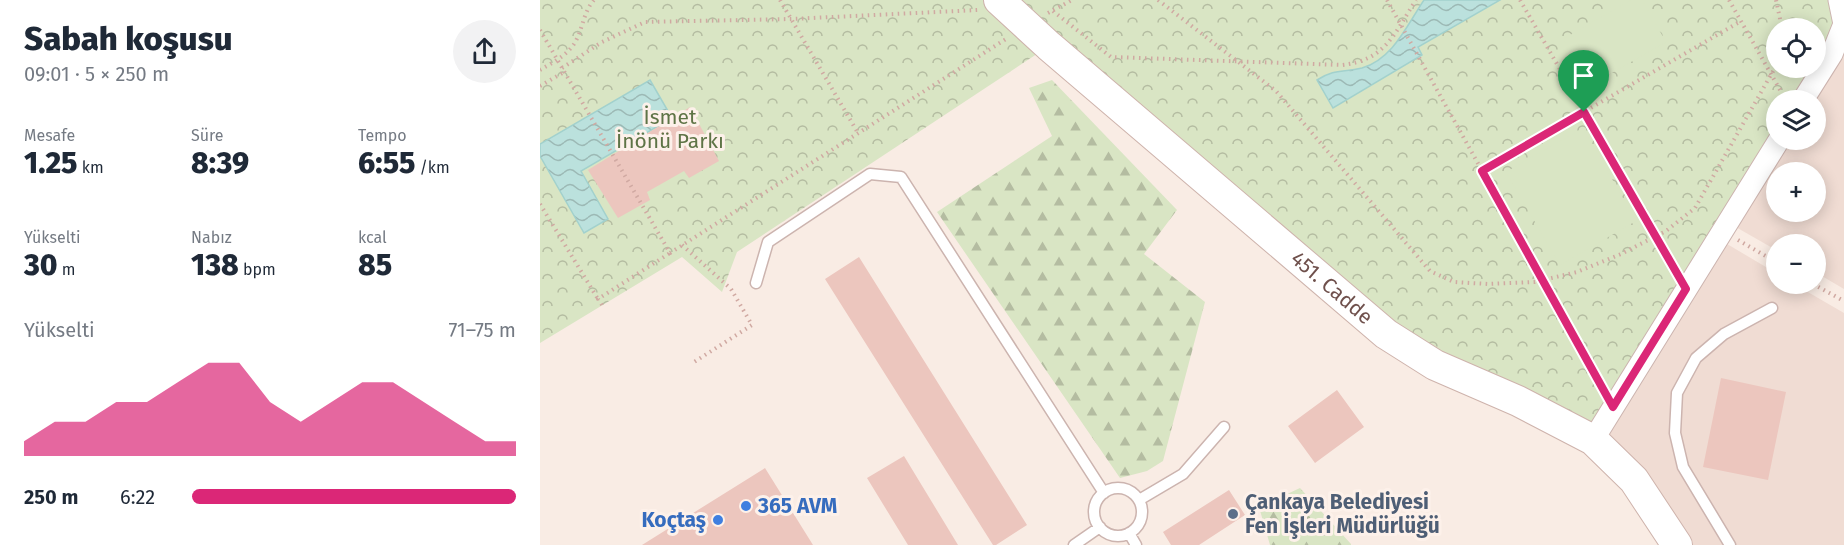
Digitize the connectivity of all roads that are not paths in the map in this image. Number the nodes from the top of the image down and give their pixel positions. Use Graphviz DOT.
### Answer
graph roads {
  1 [pos="1839,0"];
  2 [pos="1012,11"];
  3 [pos="1809,90"];
  4 [pos="1773,150"];
  5 [pos="756,283"];
  6 [pos="1772,308"];
  7 [pos="1224,428"];
  8 [pos="1593,440"];
  9 [pos="1104,493"];
  10 [pos="1139,500"];
  11 [pos="1100,527"];
  12 [pos="1129,533"];
  13 [pos="1074,545"];
  14 [pos="1136,545"];
  15 [pos="1677,545"];
  16 [pos="1730,545"];
  1 -- 3 [label="street"];
  2 -- 8 [label="street, 451. Cadde"];
  4 -- 8 [label="street"];
  5 -- 9 [label="lane"];
  6 -- 16 [label="lane"];
  7 -- 10 [label="lane"];
  8 -- 15 [label="street, 451. Cadde"];
  9 -- 10 [label="lane"];
  9 -- 11 [label="lane"];
  10 -- 12 [label="lane"];
  11 -- 12 [label="lane"];
  11 -- 13 [label="lane"];
  12 -- 14 [label="lane"];
}
